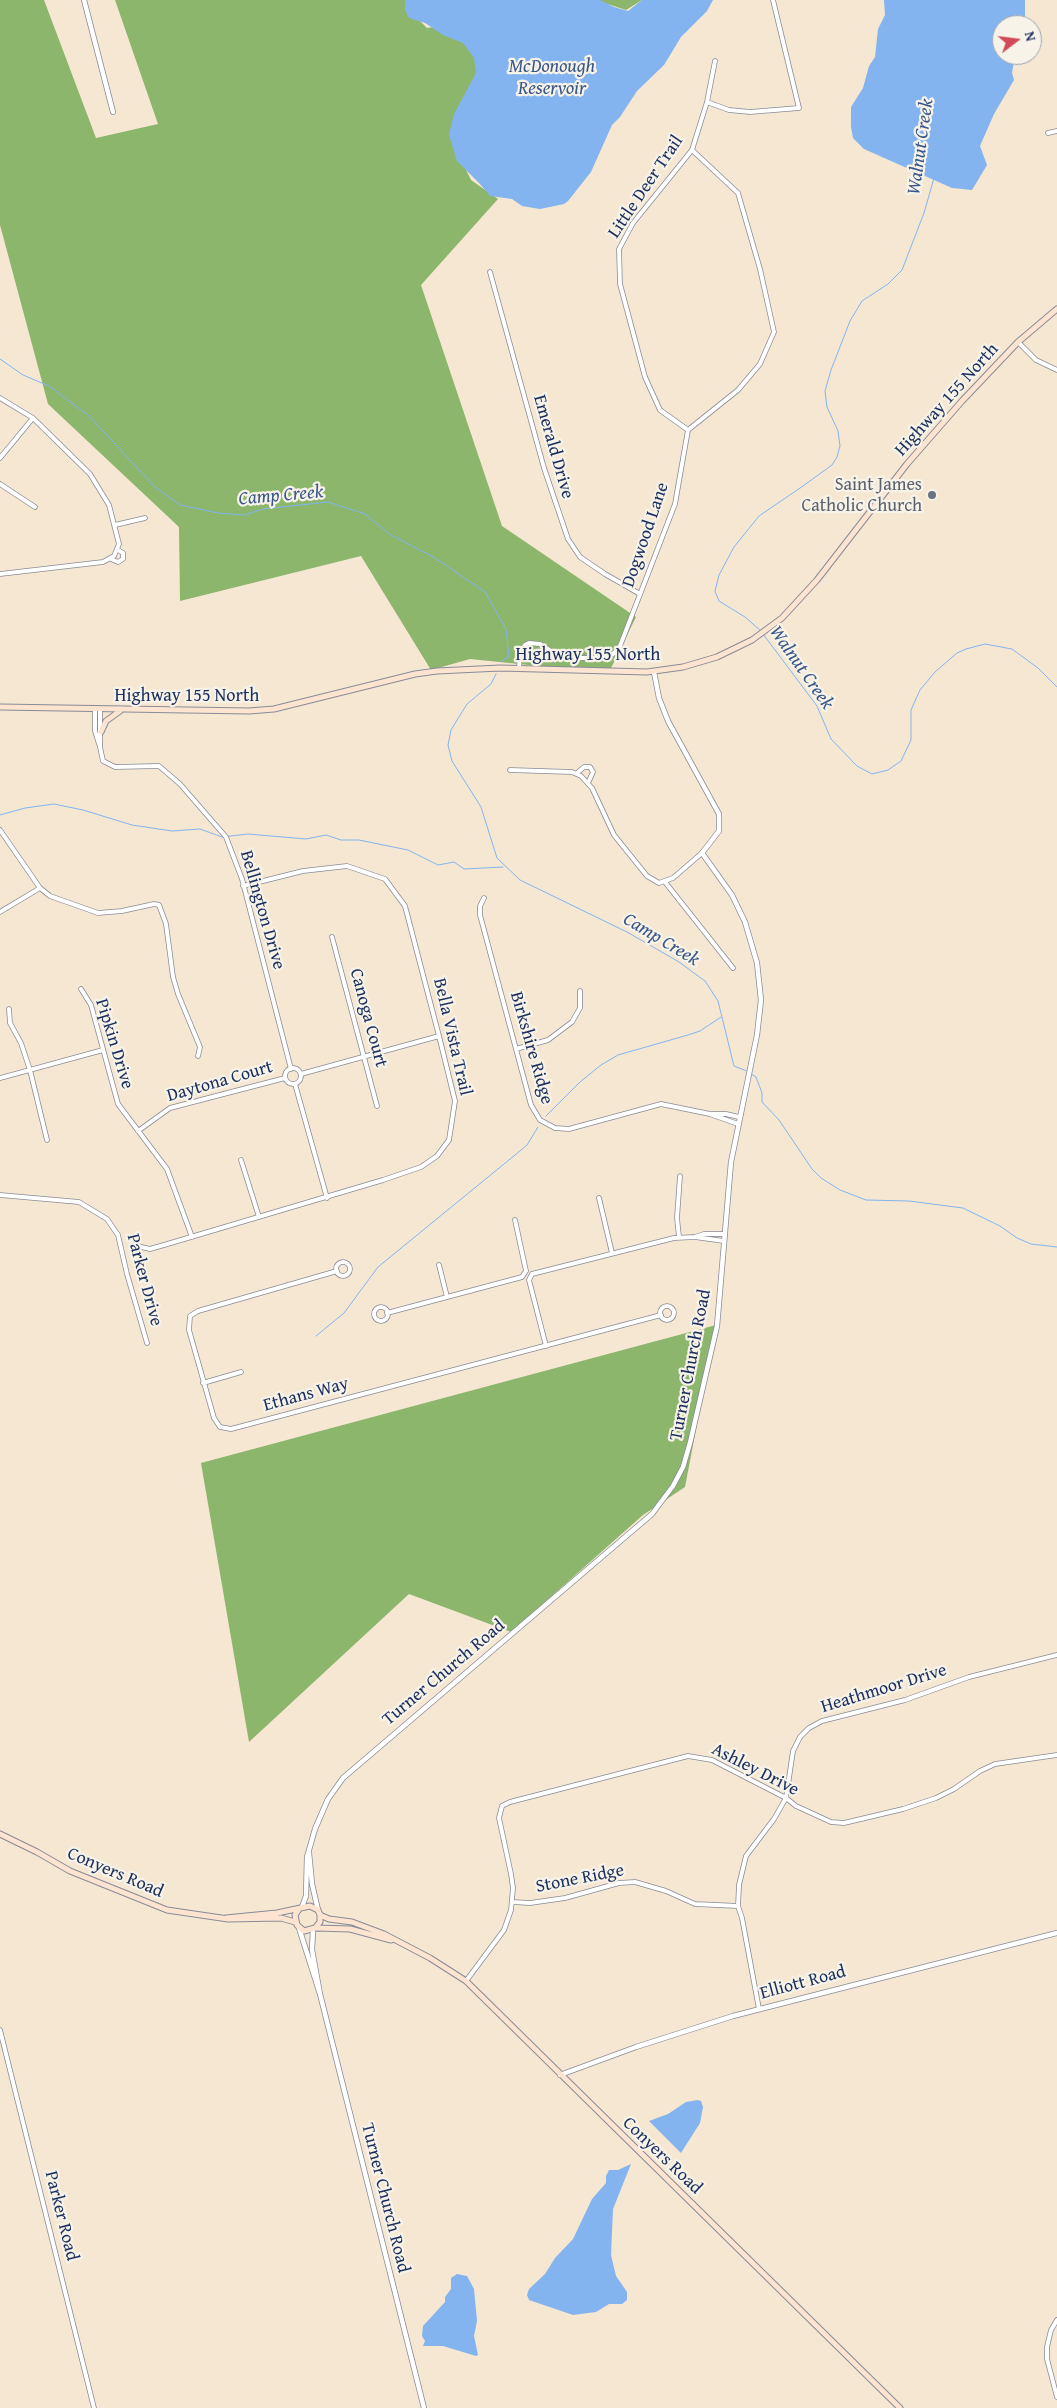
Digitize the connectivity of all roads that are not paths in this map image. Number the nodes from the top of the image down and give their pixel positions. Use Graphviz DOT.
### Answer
graph roads {
  1 [pos="84,0"];
  2 [pos="774,0"];
  3 [pos="715,61"];
  4 [pos="707,102"];
  5 [pos="113,112"];
  6 [pos="1057,131"];
  7 [pos="1048,133"];
  8 [pos="692,150"];
  9 [pos="490,272"];
  10 [pos="1057,309"];
  11 [pos="1018,342"];
  12 [pos="1057,370"];
  13 [pos="0,398"];
  14 [pos="33,418"];
  15 [pos="688,430"];
  16 [pos="0,458"];
  17 [pos="0,484"];
  18 [pos="35,507"];
  19 [pos="145,518"];
  20 [pos="115,525"];
  21 [pos="118,550"];
  22 [pos="111,559"];
  23 [pos="0,574"];
  24 [pos="640,594"];
  25 [pos="519,669"];
  26 [pos="654,672"];
  27 [pos="0,707"];
  28 [pos="98,709"];
  29 [pos="123,710"];
  30 [pos="101,732"];
  31 [pos="100,747"];
  32 [pos="510,770"];
  33 [pos="577,773"];
  34 [pos="588,783"];
  35 [pos="0,830"];
  36 [pos="702,854"];
  37 [pos="665,882"];
  38 [pos="243,886"];
  39 [pos="40,888"];
  40 [pos="484,898"];
  41 [pos="0,912"];
  42 [pos="332,937"];
  43 [pos="733,968"];
  44 [pos="81,989"];
  45 [pos="580,991"];
  46 [pos="9,1009"];
  47 [pos="439,1036"];
  48 [pos="516,1049"];
  49 [pos="103,1050"];
  50 [pos="198,1056"];
  51 [pos="365,1058"];
  52 [pos="291,1069"];
  53 [pos="30,1070"];
  54 [pos="300,1074"];
  55 [pos="0,1078"];
  56 [pos="285,1078"];
  57 [pos="295,1084"];
  58 [pos="377,1106"];
  59 [pos="710,1114"];
  60 [pos="739,1117"];
  61 [pos="738,1124"];
  62 [pos="138,1131"];
  63 [pos="47,1140"];
  64 [pos="241,1160"];
  65 [pos="680,1176"];
  66 [pos="0,1195"];
  67 [pos="327,1198"];
  68 [pos="599,1198"];
  69 [pos="258,1217"];
  70 [pos="515,1220"];
  71 [pos="724,1234"];
  72 [pos="192,1237"];
  73 [pos="679,1237"];
  74 [pos="695,1237"];
  75 [pos="724,1242"];
  76 [pos="137,1246"];
  77 [pos="612,1253"];
  78 [pos="439,1265"];
  79 [pos="526,1270"];
  80 [pos="337,1271"];
  81 [pos="532,1274"];
  82 [pos="522,1277"];
  83 [pos="529,1280"];
  84 [pos="446,1297"];
  85 [pos="387,1313"];
  86 [pos="661,1315"];
  87 [pos="147,1343"];
  88 [pos="546,1346"];
  89 [pos="241,1372"];
  90 [pos="203,1383"];
  91 [pos="1057,1655"];
  92 [pos="1057,1755"];
  93 [pos="786,1798"];
  94 [pos="0,1834"];
  95 [pos="309,1853"];
  96 [pos="513,1902"];
  97 [pos="738,1906"];
  98 [pos="301,1908"];
  99 [pos="319,1912"];
  100 [pos="225,1918"];
  101 [pos="295,1922"];
  102 [pos="299,1928"];
  103 [pos="314,1929"];
  104 [pos="1057,1933"];
  105 [pos="393,1940"];
  106 [pos="466,1981"];
  107 [pos="320,1994"];
  108 [pos="759,2008"];
  109 [pos="0,2030"];
  110 [pos="560,2075"];
  111 [pos="1057,2320"];
  112 [pos="1057,2397"];
  113 [pos="94,2408"];
  114 [pos="424,2408"];
  115 [pos="900,2408"];
  1 -- 5 [label="street"];
  2 -- 4 [label="street"];
  3 -- 4 [label="street, Little Deer Trail"];
  4 -- 8 [label="street, Little Deer Trail"];
  6 -- 7 [label="street"];
  8 -- 15 [label="street, Little Deer Trail"];
  8 -- 15 [label="street"];
  9 -- 24 [label="street, Emerald Drive"];
  10 -- 11 [label="main road, Highway 155 North"];
  11 -- 12 [label="street"];
  11 -- 26 [label="main road, Highway 155 North"];
  13 -- 14 [label="street"];
  14 -- 16 [label="street"];
  14 -- 20 [label="street"];
  15 -- 24 [label="street, Dogwood Lane"];
  17 -- 18 [label="street"];
  19 -- 20 [label="street"];
  20 -- 21 [label="street"];
  21 -- 22 [label="street"];
  21 -- 22 [label="street"];
  22 -- 23 [label="street"];
  24 -- 25 [label="street, Dogwood Lane"];
  25 -- 26 [label="main road, Highway 155 North"];
  25 -- 29 [label="main road, Highway 155 North"];
  26 -- 36 [label="street"];
  27 -- 28 [label="main road, Highway 155 North"];
  28 -- 29 [label="main road, Highway 155 North"];
  28 -- 30 [label="street"];
  28 -- 31 [label="street, Bellington Drive"];
  29 -- 30 [label="main road"];
  30 -- 31 [label="street"];
  31 -- 38 [label="street, Bellington Drive"];
  32 -- 33 [label="street"];
  33 -- 34 [label="street"];
  33 -- 34 [label="street"];
  34 -- 37 [label="street"];
  35 -- 39 [label="street"];
  36 -- 37 [label="street"];
  36 -- 60 [label="street, Turner Church Road"];
  37 -- 43 [label="street"];
  38 -- 47 [label="street, Bella Vista Trail"];
  38 -- 52 [label="street, Bellington Drive"];
  39 -- 41 [label="street"];
  39 -- 50 [label="street"];
  40 -- 48 [label="street, Birkshire Ridge"];
  42 -- 51 [label="street, Canoga Court"];
  44 -- 49 [label="street, Pipkin Drive"];
  45 -- 48 [label="street"];
  46 -- 53 [label="street"];
  47 -- 51 [label="street, Daytona Court"];
  47 -- 67 [label="street, Bella Vista Trail"];
  48 -- 59 [label="street, Birkshire Ridge"];
  49 -- 53 [label="street"];
  49 -- 62 [label="street, Pipkin Drive"];
  51 -- 54 [label="street, Daytona Court"];
  51 -- 58 [label="street, Canoga Court"];
  52 -- 54 [label="street"];
  52 -- 56 [label="street"];
  53 -- 55 [label="street"];
  53 -- 63 [label="street"];
  54 -- 57 [label="street"];
  56 -- 57 [label="street"];
  56 -- 62 [label="street, Daytona Court"];
  57 -- 67 [label="street"];
  59 -- 60 [label="street, Birkshire Ridge"];
  59 -- 61 [label="street, Birkshire Ridge"];
  60 -- 61 [label="street, Turner Church Road"];
  61 -- 71 [label="street, Turner Church Road"];
  62 -- 72 [label="street, Pipkin Drive"];
  64 -- 69 [label="street"];
  65 -- 73 [label="street"];
  66 -- 87 [label="street, Parker Drive"];
  67 -- 69 [label="street, Bella Vista Trail"];
  68 -- 77 [label="street"];
  69 -- 72 [label="street, Bella Vista Trail"];
  70 -- 79 [label="street"];
  71 -- 74 [label="street"];
  71 -- 75 [label="street, Turner Church Road"];
  72 -- 76 [label="street, Bella Vista Trail"];
  73 -- 74 [label="street"];
  73 -- 77 [label="street"];
  74 -- 75 [label="street"];
  75 -- 95 [label="street, Turner Church Road"];
  77 -- 81 [label="street"];
  78 -- 84 [label="street"];
  79 -- 81 [label="street"];
  79 -- 82 [label="street"];
  80 -- 90 [label="street, Ethans Way"];
  81 -- 83 [label="street"];
  82 -- 83 [label="street"];
  82 -- 84 [label="street"];
  83 -- 88 [label="street"];
  84 -- 85 [label="street"];
  86 -- 88 [label="street, Ethans Way"];
  88 -- 90 [label="street, Ethans Way"];
  89 -- 90 [label="street"];
  91 -- 93 [label="street, Heathmoor Drive"];
  92 -- 93 [label="street, Ashley Drive"];
  93 -- 96 [label="street, Ashley Drive"];
  93 -- 97 [label="street, Heathmoor Drive"];
  94 -- 100 [label="main road, Conyers Road"];
  95 -- 98 [label="street, Turner Church Road"];
  95 -- 99 [label="street, Turner Church Road"];
  96 -- 97 [label="street, Stone Ridge"];
  96 -- 106 [label="street, Ashley Drive"];
  97 -- 108 [label="street, Heathmoor Drive"];
  98 -- 99 [label="main road"];
  98 -- 100 [label="main road, Conyers Road"];
  98 -- 101 [label="main road"];
  99 -- 103 [label="main road"];
  99 -- 105 [label="main road, Conyers Road"];
  100 -- 101 [label="main road, Conyers Road"];
  101 -- 102 [label="main road"];
  102 -- 103 [label="main road"];
  102 -- 107 [label="street, Turner Church Road"];
  103 -- 105 [label="main road, Conyers Road"];
  103 -- 107 [label="street, Turner Church Road"];
  104 -- 108 [label="street, Elliott Road"];
  105 -- 106 [label="main road, Conyers Road"];
  106 -- 110 [label="main road, Conyers Road"];
  107 -- 114 [label="street, Turner Church Road"];
  108 -- 110 [label="street, Elliott Road"];
  109 -- 113 [label="street, Parker Road"];
  110 -- 115 [label="main road, Conyers Road"];
  111 -- 112 [label="street"];
}
